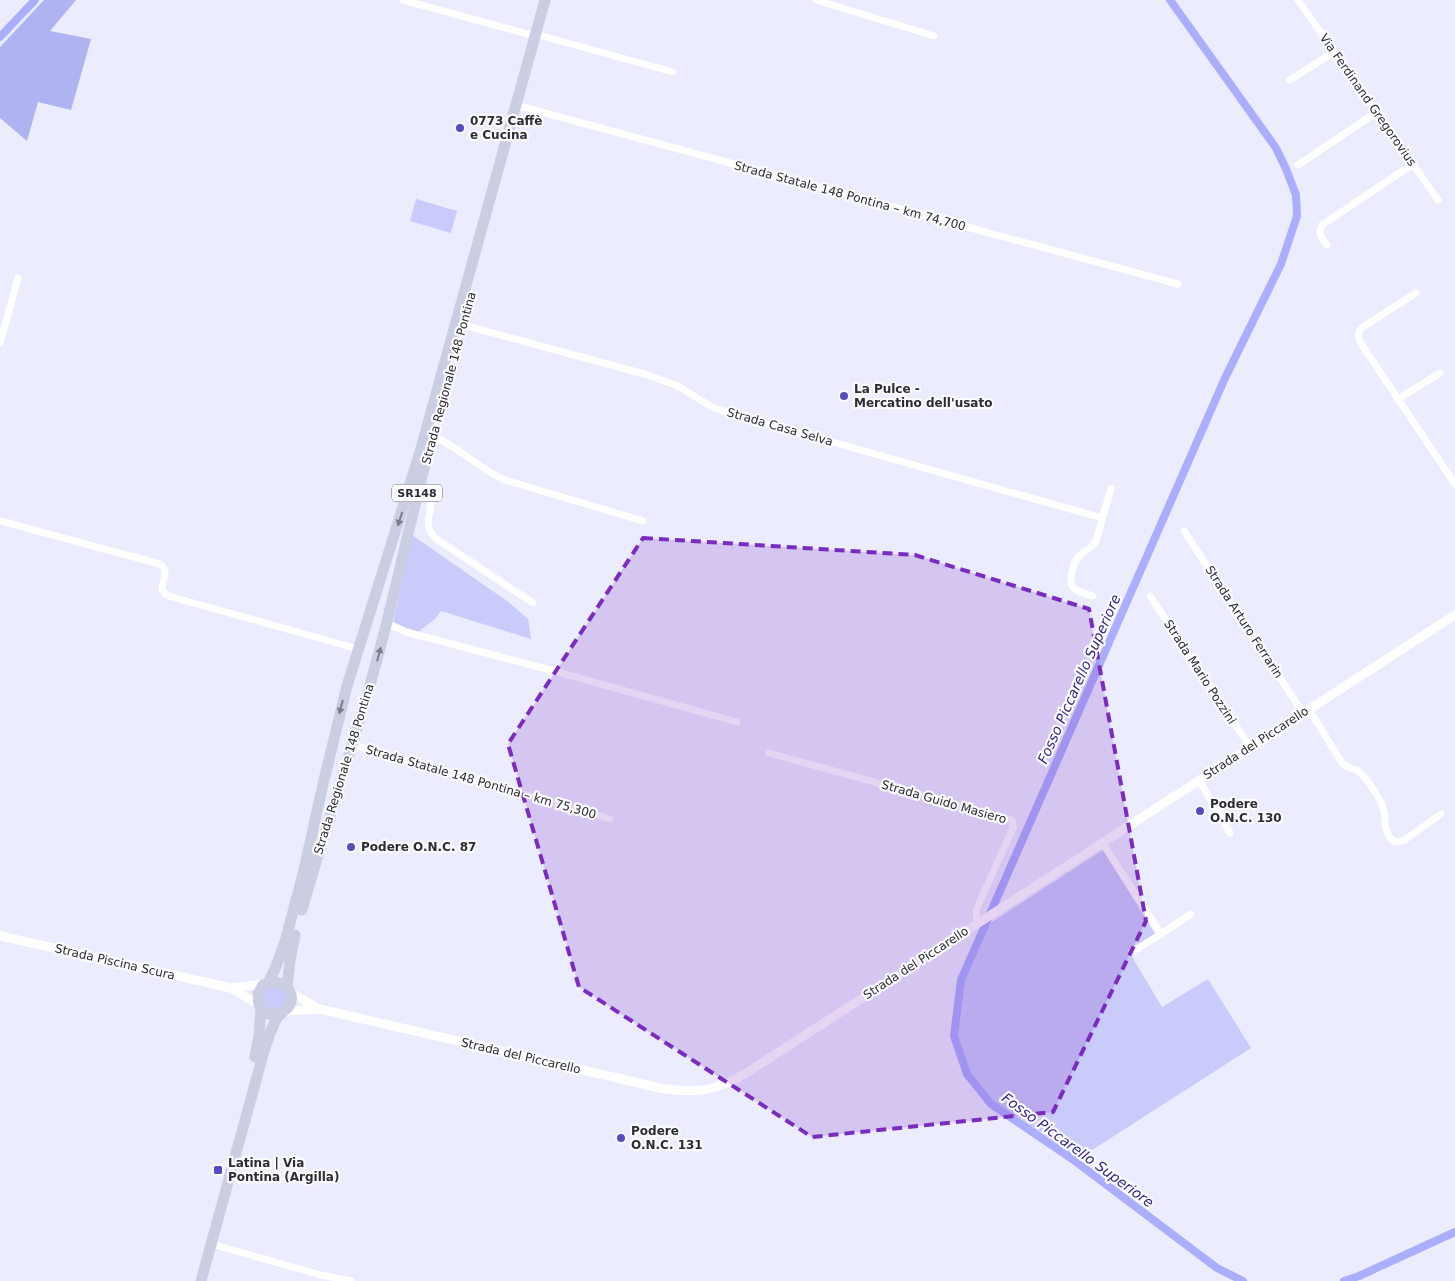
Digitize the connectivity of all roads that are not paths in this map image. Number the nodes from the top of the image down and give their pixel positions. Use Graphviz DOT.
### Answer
graph roads {
  1 [pos="403,0"];
  2 [pos="544,0"];
  3 [pos="552,0"];
  4 [pos="816,0"];
  5 [pos="1298,0"];
  6 [pos="538,36"];
  7 [pos="934,36"];
  8 [pos="1334,52"];
  9 [pos="673,72"];
  10 [pos="1290,80"];
  11 [pos="523,107"];
  12 [pos="1377,112"];
  13 [pos="1413,164"];
  14 [pos="1298,165"];
  15 [pos="1438,200"];
  16 [pos="1327,245"];
  17 [pos="18,278"];
  18 [pos="1178,284"];
  19 [pos="1416,293"];
  20 [pos="463,325"];
  21 [pos="0,342"];
  22 [pos="1440,373"];
  23 [pos="1398,399"];
  24 [pos="433,436"];
  25 [pos="1455,484"];
  26 [pos="1111,488"];
  27 [pos="417,492"];
  28 [pos="1102,518"];
  29 [pos="0,521"];
  30 [pos="643,521"];
  31 [pos="1184,531"];
  32 [pos="1093,596"];
  33 [pos="1150,596"];
  34 [pos="533,602"];
  35 [pos="1455,615"];
  36 [pos="387,623"];
  37 [pos="358,649"];
  38 [pos="1306,711"];
  39 [pos="737,722"];
  40 [pos="353,745"];
  41 [pos="1250,748"];
  42 [pos="769,752"];
  43 [pos="1198,780"];
  44 [pos="1441,814"];
  45 [pos="610,819"];
  46 [pos="1230,833"];
  47 [pos="1102,842"];
  48 [pos="1191,914"];
  49 [pos="977,924"];
  50 [pos="1160,934"];
  51 [pos="0,936"];
  52 [pos="1134,951"];
  53 [pos="267,983"];
  54 [pos="231,988"];
  55 [pos="288,990"];
  56 [pos="260,1007"];
  57 [pos="320,1009"];
  58 [pos="283,1013"];
  59 [pos="212,1244"];
  60 [pos="194,1281"];
  61 [pos="201,1281"];
  62 [pos="351,1281"];
  1 -- 6 [label="street"];
  2 -- 6 [label="main road, Strada Regionale 148 Pontina / SR148"];
  3 -- 6 [label="main road, Strada Regionale 148 Pontina / SR148"];
  4 -- 7 [label="street"];
  5 -- 8 [label="street, Via Ferdinand Gregorovius"];
  6 -- 9 [label="street"];
  6 -- 11 [label="main road, Strada Regionale 148 Pontina / SR148"];
  6 -- 37 [label="main road, Strada Regionale 148 Pontina / SR148, one-way"];
  8 -- 10 [label="street"];
  8 -- 12 [label="street, Via Ferdinand Gregorovius"];
  11 -- 18 [label="street, Strada Statale 148 Pontina – km 74,700"];
  11 -- 20 [label="main road, Strada Regionale 148 Pontina / SR148"];
  12 -- 13 [label="street, Via Ferdinand Gregorovius"];
  12 -- 14 [label="street"];
  13 -- 15 [label="street, Via Ferdinand Gregorovius"];
  13 -- 16 [label="street"];
  17 -- 21 [label="street"];
  19 -- 23 [label="street"];
  20 -- 24 [label="main road, Strada Regionale 148 Pontina / SR148"];
  20 -- 28 [label="street, Strada Casa Selva"];
  22 -- 23 [label="street"];
  23 -- 25 [label="street"];
  24 -- 27 [label="main road, Strada Regionale 148 Pontina / SR148"];
  24 -- 30 [label="street"];
  26 -- 28 [label="street"];
  27 -- 34 [label="street"];
  27 -- 36 [label="main road, Strada Regionale 148 Pontina / SR148"];
  28 -- 32 [label="street"];
  29 -- 37 [label="street"];
  31 -- 38 [label="street, Strada Arturo Ferrarin"];
  33 -- 41 [label="street, Strada Mario Pozzini"];
  35 -- 38 [label="street, Strada del Piccarello"];
  36 -- 39 [label="street"];
  40 -- 36 [label="main road, Strada Regionale 148 Pontina / SR148, one-way"];
  37 -- 53 [label="main road, Strada Regionale 148 Pontina / SR148, one-way"];
  38 -- 41 [label="street, Strada del Piccarello"];
  38 -- 44 [label="street, Strada Arturo Ferrarin"];
  40 -- 45 [label="street, Strada Statale 148 Pontina – km 75,300"];
  40 -- 55 [label="main road, Strada Regionale 148 Pontina / SR148"];
  41 -- 43 [label="street, Strada del Piccarello"];
  42 -- 49 [label="street, Strada Guido Masiero"];
  43 -- 46 [label="street"];
  43 -- 47 [label="street, Strada del Piccarello"];
  47 -- 49 [label="street, Strada del Piccarello"];
  47 -- 50 [label="street"];
  48 -- 50 [label="street"];
  49 -- 57 [label="street, Strada del Piccarello"];
  50 -- 52 [label="street"];
  51 -- 54 [label="street, Strada Piscina Scura"];
  53 -- 54 [label="street, Strada Piscina Scura"];
  53 -- 55 [label="main road"];
  53 -- 56 [label="main road, Strada Regionale 148 Pontina / SR148"];
  54 -- 56 [label="street, Strada Piscina Scura"];
  55 -- 57 [label="street, Strada del Piccarello"];
  55 -- 58 [label="main road, Strada Regionale 148 Pontina / SR148"];
  56 -- 58 [label="main road"];
  56 -- 60 [label="main road, Strada Regionale 148 Pontina / SR148"];
  57 -- 58 [label="street, Strada del Piccarello"];
  58 -- 59 [label="main road, Strada Regionale 148 Pontina / SR148"];
  59 -- 61 [label="main road, Strada Regionale 148 Pontina / SR148"];
  59 -- 62 [label="street"];
}
